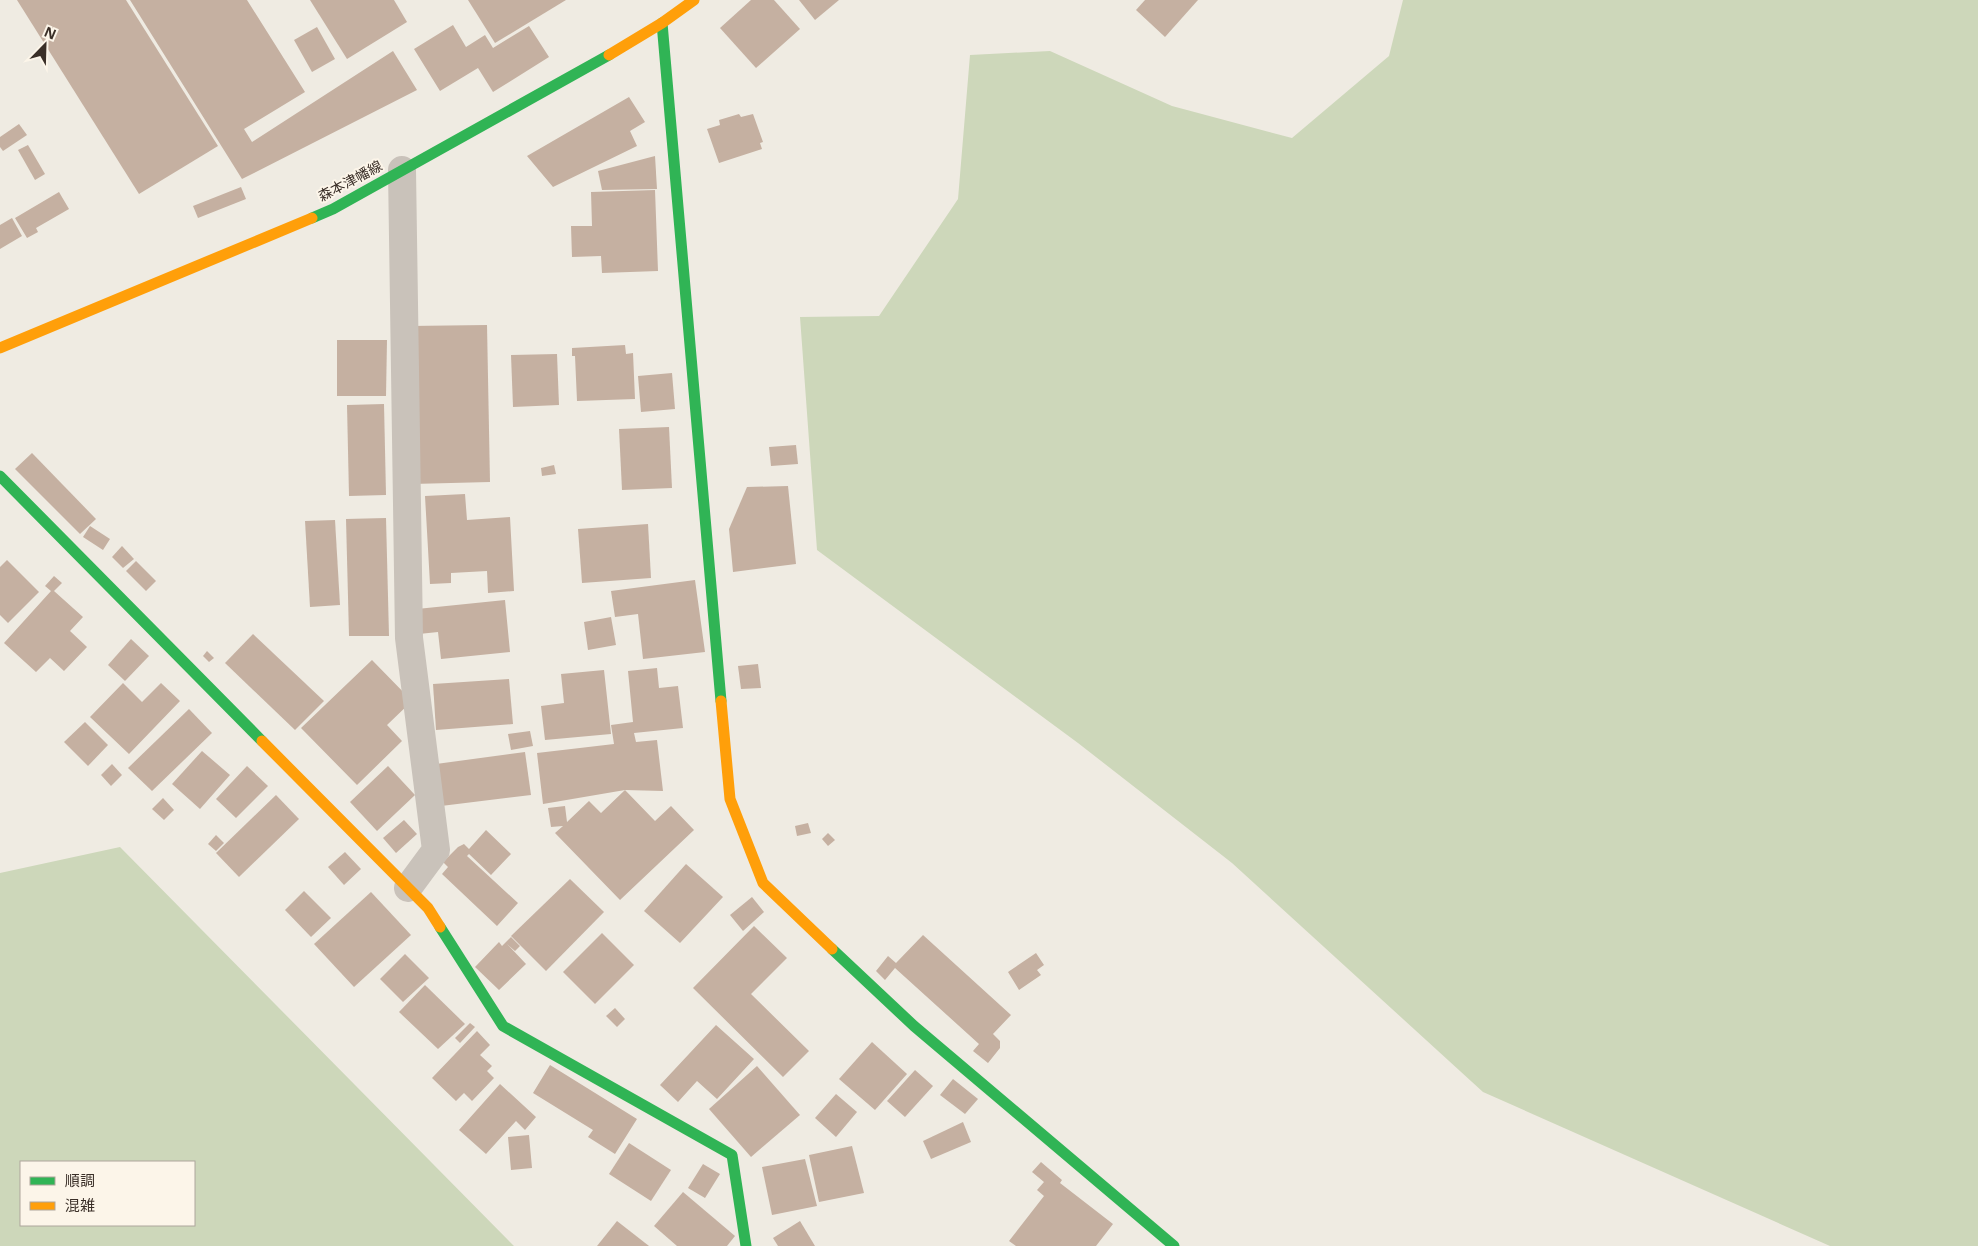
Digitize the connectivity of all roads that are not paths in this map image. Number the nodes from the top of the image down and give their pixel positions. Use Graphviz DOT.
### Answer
graph roads {
  1 [pos="694,0"];
  2 [pos="662,23"];
  3 [pos="402,170"];
  4 [pos="0,348"];
  5 [pos="0,476"];
  6 [pos="408,888"];
  7 [pos="746,1246"];
  8 [pos="1174,1246"];
  1 -- 2 [label="street, 森本津幡線"];
  2 -- 3 [label="street, 森本津幡線"];
  2 -- 8 [label="street"];
  3 -- 4 [label="street, 森本津幡線"];
  3 -- 6 [label="street"];
  5 -- 6 [label="street"];
  6 -- 7 [label="street"];
}
